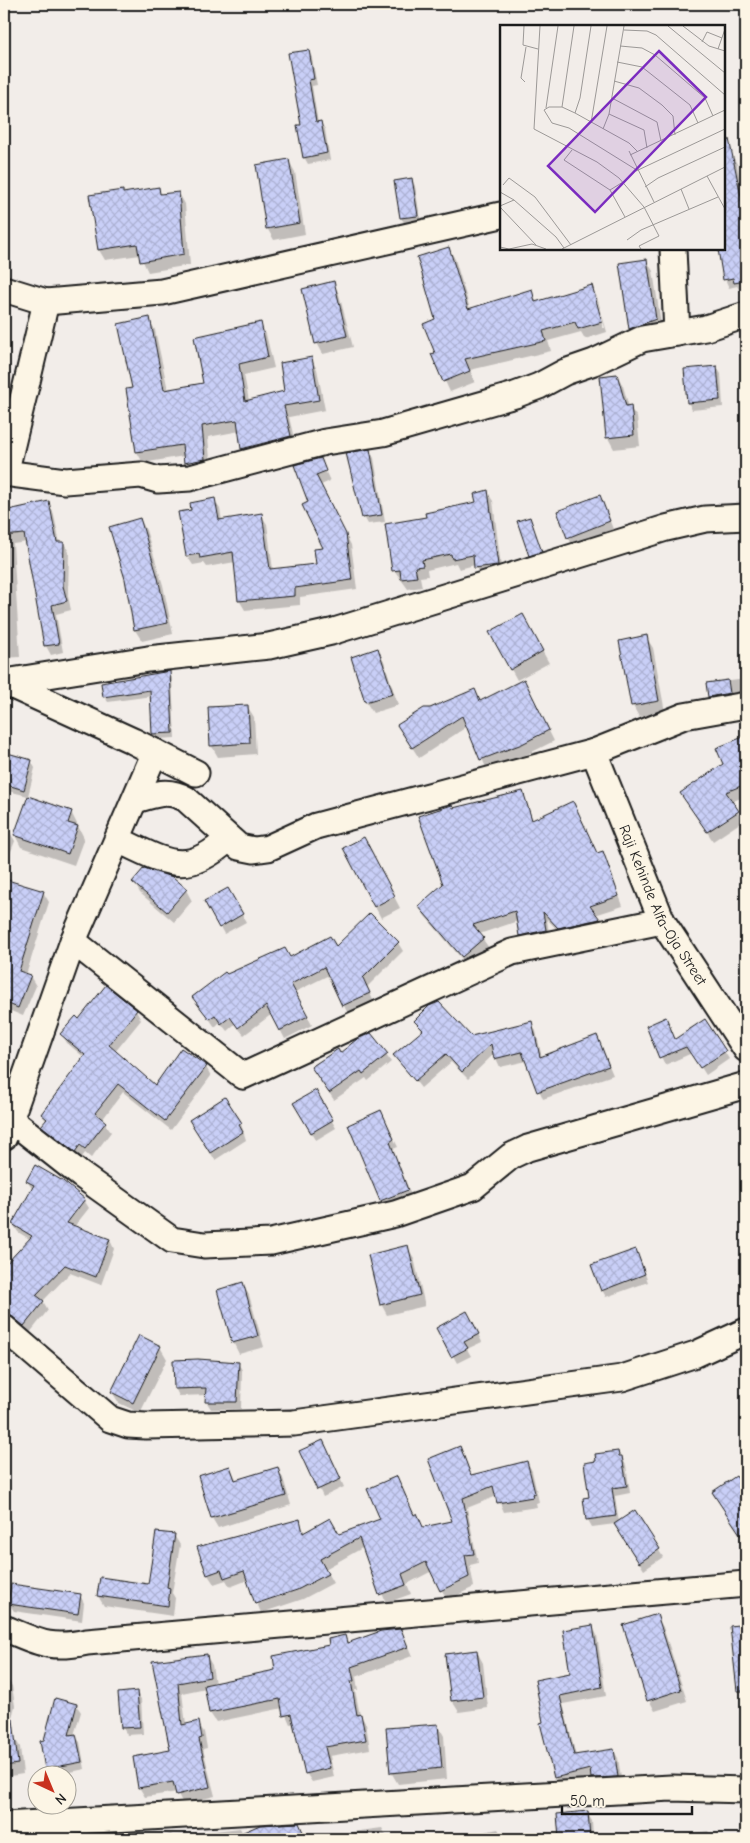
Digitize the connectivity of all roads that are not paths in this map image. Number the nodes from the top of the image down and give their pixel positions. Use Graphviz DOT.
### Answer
graph roads {
  1 [pos="500,215"];
  2 [pos="672,250"];
  3 [pos="4,289"];
  4 [pos="46,302"];
  5 [pos="746,316"];
  6 [pos="677,333"];
  7 [pos="4,473"];
  8 [pos="746,516"];
  9 [pos="5,682"];
  10 [pos="745,707"];
  11 [pos="155,752"];
  12 [pos="594,752"];
  13 [pos="196,774"];
  14 [pos="136,800"];
  15 [pos="228,839"];
  16 [pos="118,840"];
  17 [pos="662,921"];
  18 [pos="73,941"];
  19 [pos="746,1049"];
  20 [pos="746,1085"];
  21 [pos="7,1128"];
  22 [pos="4,1328"];
  23 [pos="746,1331"];
  24 [pos="746,1584"];
  25 [pos="4,1628"];
  26 [pos="746,1790"];
  27 [pos="4,1825"];
  1 -- 4 [label="street"];
  2 -- 6 [label="street"];
  3 -- 4 [label="street"];
  4 -- 7 [label="street"];
  5 -- 6 [label="street"];
  6 -- 7 [label="street"];
  8 -- 9 [label="street"];
  9 -- 11 [label="street"];
  10 -- 12 [label="street"];
  11 -- 13 [label="street"];
  11 -- 14 [label="street"];
  12 -- 15 [label="street"];
  12 -- 17 [label="street, Raji Kehinde Alfa-Oja Street"];
  14 -- 15 [label="street"];
  14 -- 16 [label="street"];
  15 -- 16 [label="street"];
  16 -- 18 [label="street"];
  17 -- 18 [label="street"];
  17 -- 19 [label="street, Raji Kehinde Alfa-Oja Street"];
  18 -- 21 [label="street"];
  20 -- 21 [label="street"];
  22 -- 23 [label="street"];
  24 -- 25 [label="street"];
  26 -- 27 [label="street"];
}
